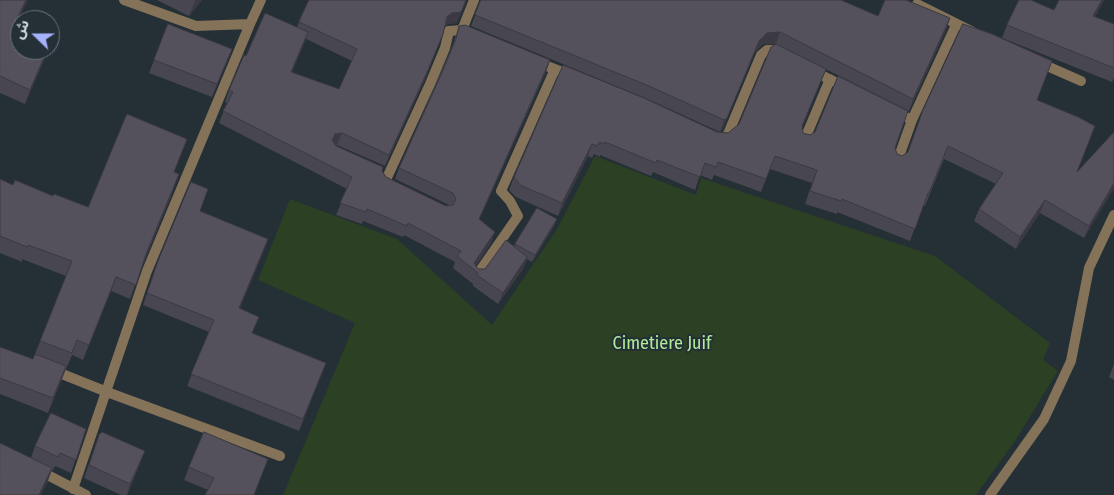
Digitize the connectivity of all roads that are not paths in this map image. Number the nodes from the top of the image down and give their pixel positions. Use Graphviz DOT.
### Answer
graph roads {
  1 [pos="124,0"];
  2 [pos="262,0"];
  3 [pos="474,0"];
  4 [pos="917,4"];
  5 [pos="250,24"];
  6 [pos="956,25"];
  7 [pos="983,37"];
  8 [pos="1027,57"];
  9 [pos="789,58"];
  10 [pos="530,59"];
  11 [pos="805,67"];
  12 [pos="556,70"];
  13 [pos="580,79"];
  14 [pos="830,79"];
  15 [pos="1080,81"];
  16 [pos="854,92"];
  17 [pos="888,108"];
  18 [pos="912,120"];
  19 [pos="707,134"];
  20 [pos="804,141"];
  21 [pos="897,162"];
  22 [pos="402,190"];
  23 [pos="1114,215"];
  24 [pos="476,275"];
  25 [pos="44,367"];
  26 [pos="106,392"];
  27 [pos="280,456"];
  28 [pos="32,468"];
  29 [pos="73,489"];
  30 [pos="86,495"];
  31 [pos="990,495"];
  1 -- 5 [label="street"];
  2 -- 5 [label="street"];
  3 -- 22 [label="street"];
  4 -- 6 [label="street"];
  5 -- 26 [label="street"];
  6 -- 7 [label="street"];
  6 -- 18 [label="street"];
  8 -- 15 [label="street"];
  9 -- 19 [label="street"];
  10 -- 12 [label="street"];
  11 -- 14 [label="street"];
  12 -- 13 [label="street"];
  12 -- 24 [label="street"];
  14 -- 16 [label="street"];
  14 -- 20 [label="street"];
  17 -- 18 [label="street"];
  18 -- 21 [label="street"];
  23 -- 31 [label="street"];
  25 -- 26 [label="street"];
  26 -- 27 [label="street"];
  26 -- 29 [label="street"];
  28 -- 29 [label="street"];
  29 -- 30 [label="street"];
}
